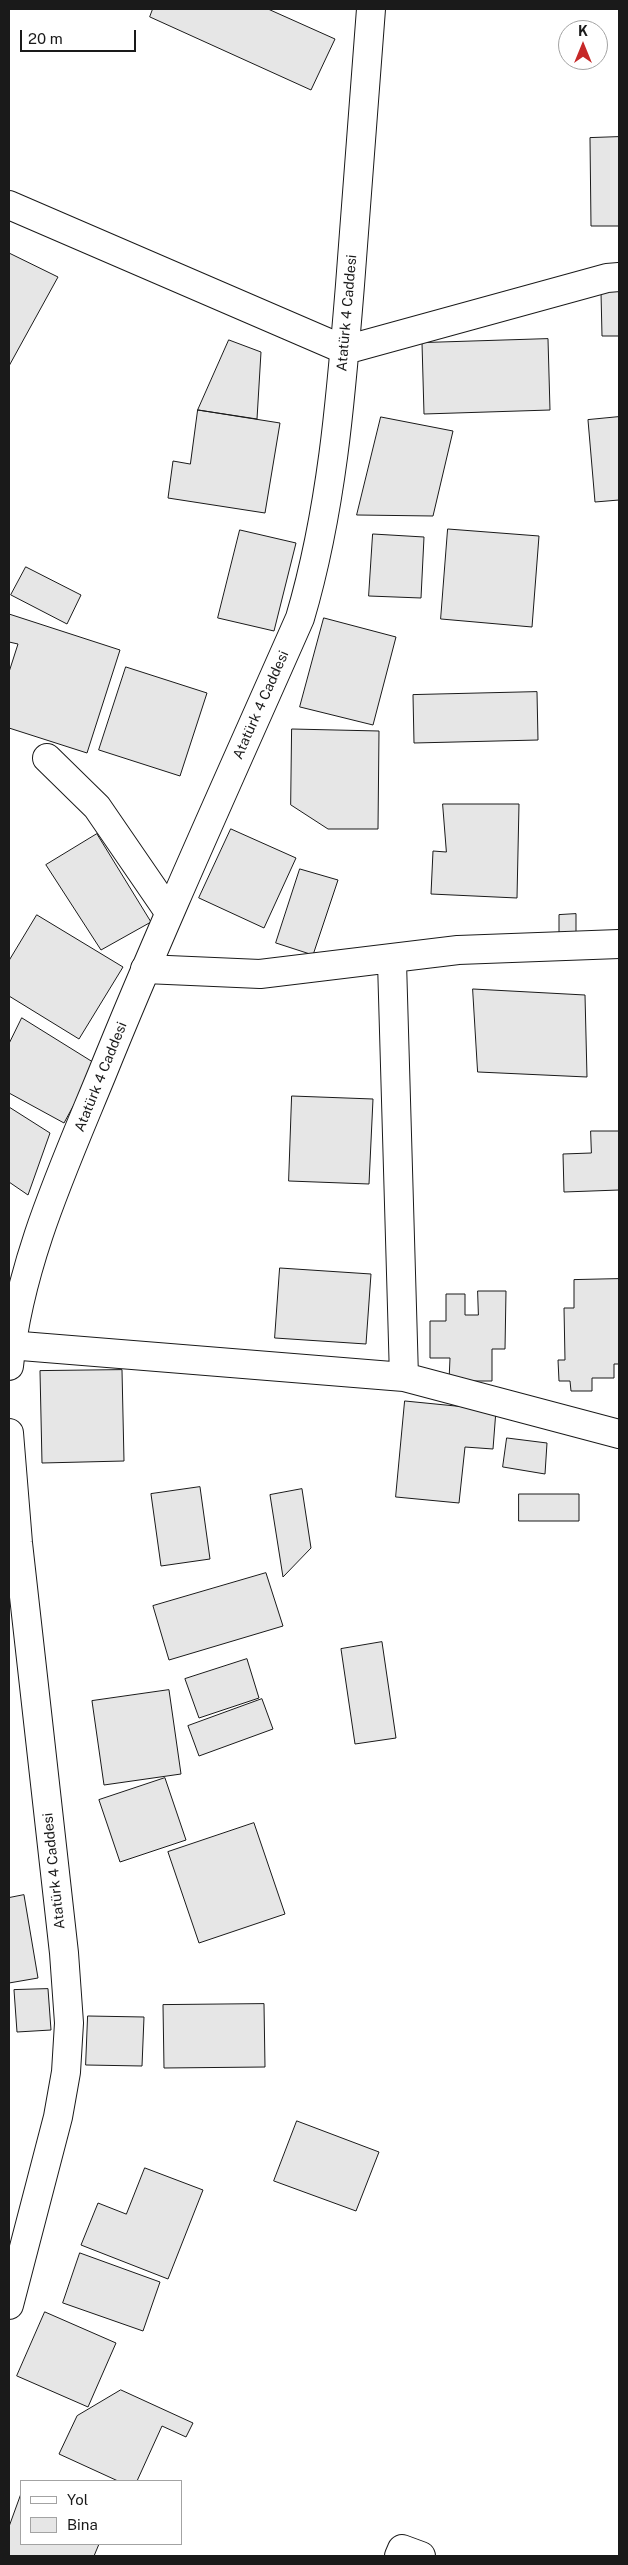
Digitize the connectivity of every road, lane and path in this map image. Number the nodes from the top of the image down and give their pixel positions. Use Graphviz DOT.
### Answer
graph roads {
  1 [pos="371,9"];
  2 [pos="9,205"];
  3 [pos="619,277"];
  4 [pos="345,350"];
  5 [pos="47,758"];
  6 [pos="169,912"];
  7 [pos="619,944"];
  8 [pos="390,959"];
  9 [pos="145,969"];
  10 [pos="9,1352"];
  11 [pos="404,1377"];
  12 [pos="9,1433"];
  13 [pos="619,1434"];
  14 [pos="9,2305"];
  15 [pos="399,2556"];
  16 [pos="421,2556"];
  1 -- 4 [label="street, Atatürk 4 Caddesi"];
  2 -- 4 [label="street"];
  3 -- 4 [label="street"];
  4 -- 6 [label="street, Atatürk 4 Caddesi"];
  5 -- 6 [label="street"];
  6 -- 9 [label="street, Atatürk 4 Caddesi"];
  7 -- 8 [label="street"];
  8 -- 9 [label="street"];
  8 -- 11 [label="street"];
  9 -- 10 [label="street, Atatürk 4 Caddesi"];
  10 -- 11 [label="street"];
  11 -- 13 [label="street"];
  12 -- 14 [label="street, Atatürk 4 Caddesi"];
  15 -- 16 [label="street"];
}
